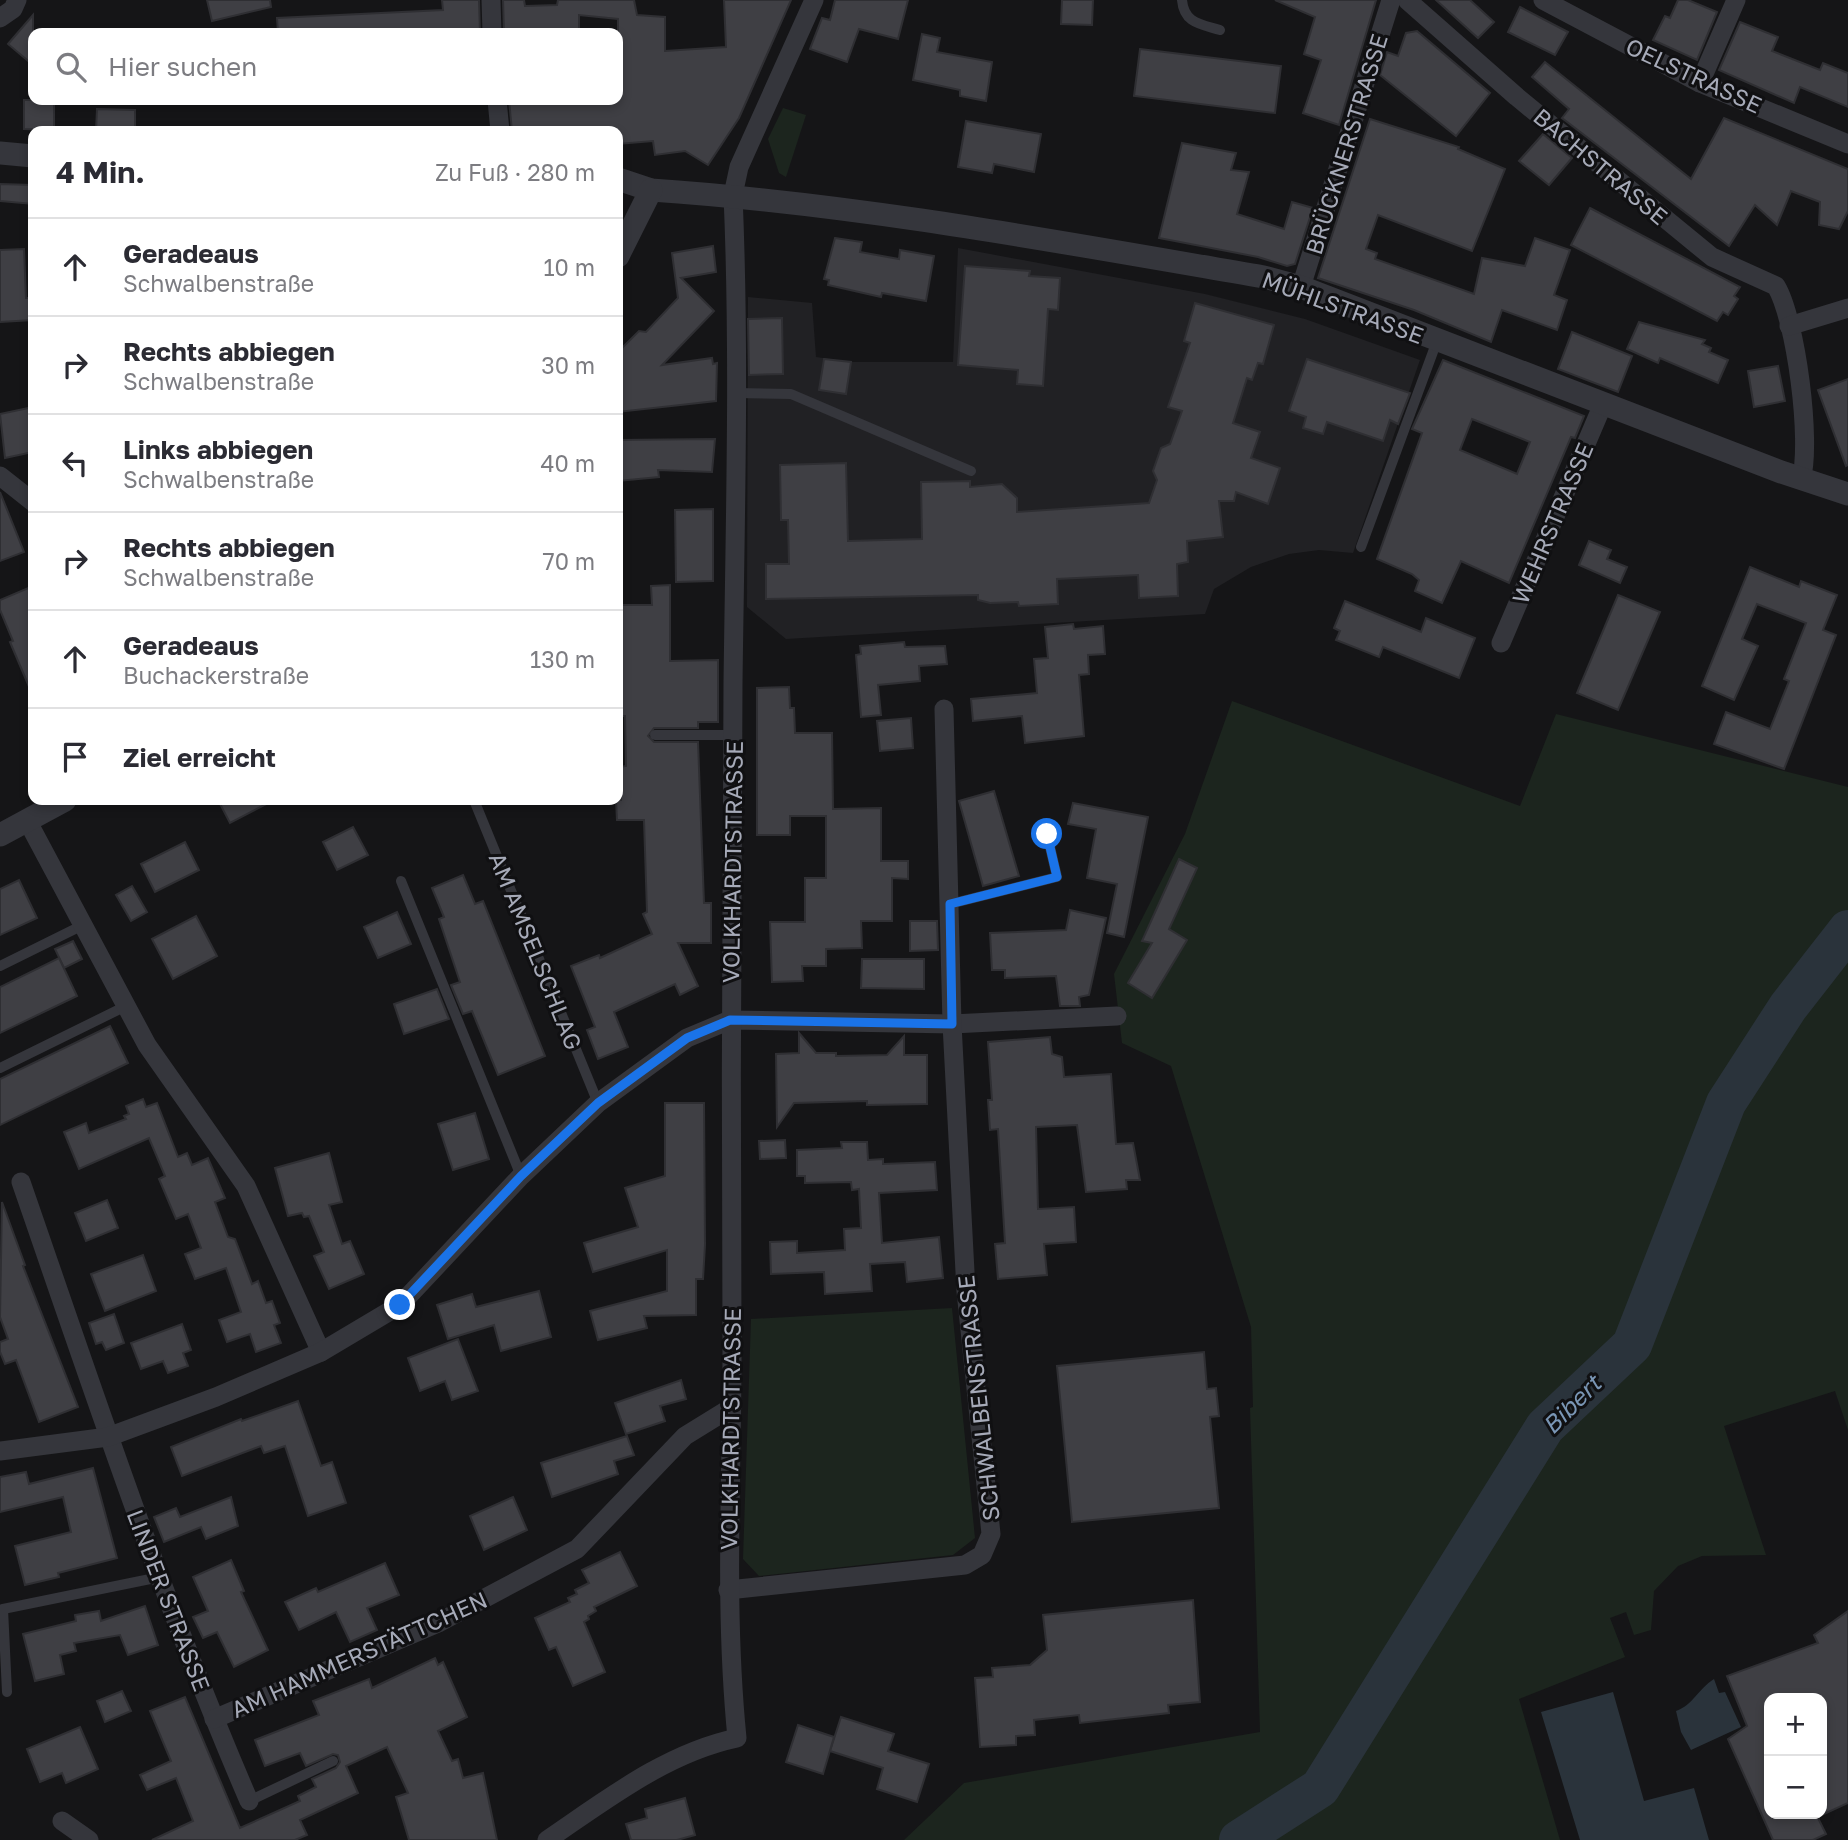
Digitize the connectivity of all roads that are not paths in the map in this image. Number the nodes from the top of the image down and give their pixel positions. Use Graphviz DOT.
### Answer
graph roads {
  1 [pos="17,0"];
  2 [pos="491,0"];
  3 [pos="814,0"];
  4 [pos="1182,0"];
  5 [pos="1391,0"];
  6 [pos="1407,0"];
  7 [pos="1543,0"];
  8 [pos="1736,0"];
  9 [pos="0,18"];
  10 [pos="492,28"];
  11 [pos="1220,30"];
  12 [pos="1700,83"];
  13 [pos="497,105"];
  14 [pos="500,126"];
  15 [pos="1848,144"];
  16 [pos="0,153"];
  17 [pos="28,156"];
  18 [pos="623,181"];
  19 [pos="651,190"];
  20 [pos="733,195"];
  21 [pos="623,246"];
  22 [pos="1301,288"];
  23 [pos="1848,308"];
  24 [pos="1789,326"];
  25 [pos="1437,341"];
  26 [pos="736,393"];
  27 [pos="1603,404"];
  28 [pos="971,471"];
  29 [pos="0,476"];
  30 [pos="1801,480"];
  31 [pos="1848,495"];
  32 [pos="28,498"];
  33 [pos="1361,548"];
  34 [pos="1501,643"];
  35 [pos="944,709"];
  36 [pos="655,735"];
  37 [pos="733,735"];
  38 [pos="57,805"];
  39 [pos="476,805"];
  40 [pos="28,822"];
  41 [pos="1047,834"];
  42 [pos="0,835"];
  43 [pos="401,881"];
  44 [pos="950,904"];
  45 [pos="83,925"];
  46 [pos="0,966"];
  47 [pos="126,1006"];
  48 [pos="1117,1016"];
  49 [pos="730,1020"];
  50 [pos="952,1024"];
  51 [pos="0,1068"];
  52 [pos="598,1103"];
  53 [pos="521,1176"];
  54 [pos="21,1182"];
  55 [pos="321,1352"];
  56 [pos="732,1407"];
  57 [pos="108,1437"];
  58 [pos="0,1451"];
  59 [pos="161,1576"];
  60 [pos="728,1590"];
  61 [pos="2,1622"];
  62 [pos="8,1692"];
  63 [pos="214,1719"];
  64 [pos="333,1761"];
  65 [pos="249,1801"];
  66 [pos="62,1821"];
  67 [pos="89,1840"];
  68 [pos="547,1840"];
  1 -- 9 [label="street"];
  2 -- 10 [label="street"];
  3 -- 20 [label="street, VOLKHARDTSTRASSE"];
  4 -- 11 [label="lane"];
  5 -- 22 [label="street, BRÜCKNERSTRASSE"];
  6 -- 24 [label="street, BACHSTRASSE"];
  7 -- 12 [label="street, OELSTRASSE"];
  8 -- 12 [label="street"];
  12 -- 15 [label="street, OELSTRASSE"];
  13 -- 14 [label="street"];
  16 -- 17 [label="street"];
  18 -- 19 [label="street, MÜHLSTRASSE"];
  19 -- 20 [label="street, MÜHLSTRASSE"];
  19 -- 21 [label="street"];
  20 -- 22 [label="street, MÜHLSTRASSE"];
  20 -- 26 [label="street, VOLKHARDTSTRASSE"];
  22 -- 25 [label="street, MÜHLSTRASSE"];
  23 -- 24 [label="street"];
  24 -- 30 [label="street, BACHSTRASSE"];
  25 -- 27 [label="street, MÜHLSTRASSE"];
  25 -- 33 [label="lane"];
  26 -- 28 [label="lane"];
  26 -- 37 [label="street, VOLKHARDTSTRASSE"];
  27 -- 30 [label="street, MÜHLSTRASSE"];
  27 -- 34 [label="street, WEHRSTRASSE"];
  29 -- 32 [label="street"];
  30 -- 31 [label="street, MÜHLSTRASSE"];
  35 -- 44 [label="street, SCHWALBENSTRASSE"];
  36 -- 37 [label="lane"];
  37 -- 49 [label="street, VOLKHARDTSTRASSE"];
  38 -- 40 [label="street"];
  39 -- 52 [label="lane, AM AMSELSCHLAG"];
  40 -- 42 [label="street"];
  40 -- 45 [label="street"];
  41 -- 44 [label="lane"];
  43 -- 53 [label="lane"];
  44 -- 50 [label="street, SCHWALBENSTRASSE"];
  45 -- 46 [label="lane"];
  45 -- 47 [label="street"];
  47 -- 51 [label="lane"];
  47 -- 55 [label="street"];
  48 -- 50 [label="street"];
  49 -- 50 [label="street"];
  49 -- 52 [label="street"];
  49 -- 56 [label="street, VOLKHARDTSTRASSE"];
  50 -- 60 [label="street, SCHWALBENSTRASSE"];
  52 -- 53 [label="street"];
  53 -- 55 [label="street"];
  54 -- 57 [label="street, LINDER STRASSE"];
  55 -- 57 [label="street"];
  56 -- 60 [label="street, VOLKHARDTSTRASSE"];
  56 -- 63 [label="street, AM HAMMERSTÄTTCHEN"];
  57 -- 58 [label="street"];
  57 -- 59 [label="street, LINDER STRASSE"];
  59 -- 61 [label="lane"];
  59 -- 63 [label="street, LINDER STRASSE"];
  60 -- 68 [label="street, VOLKHARDTSTRASSE"];
  61 -- 62 [label="lane"];
  63 -- 65 [label="street, LINDER STRASSE"];
  64 -- 65 [label="lane"];
  66 -- 67 [label="street"];
}
